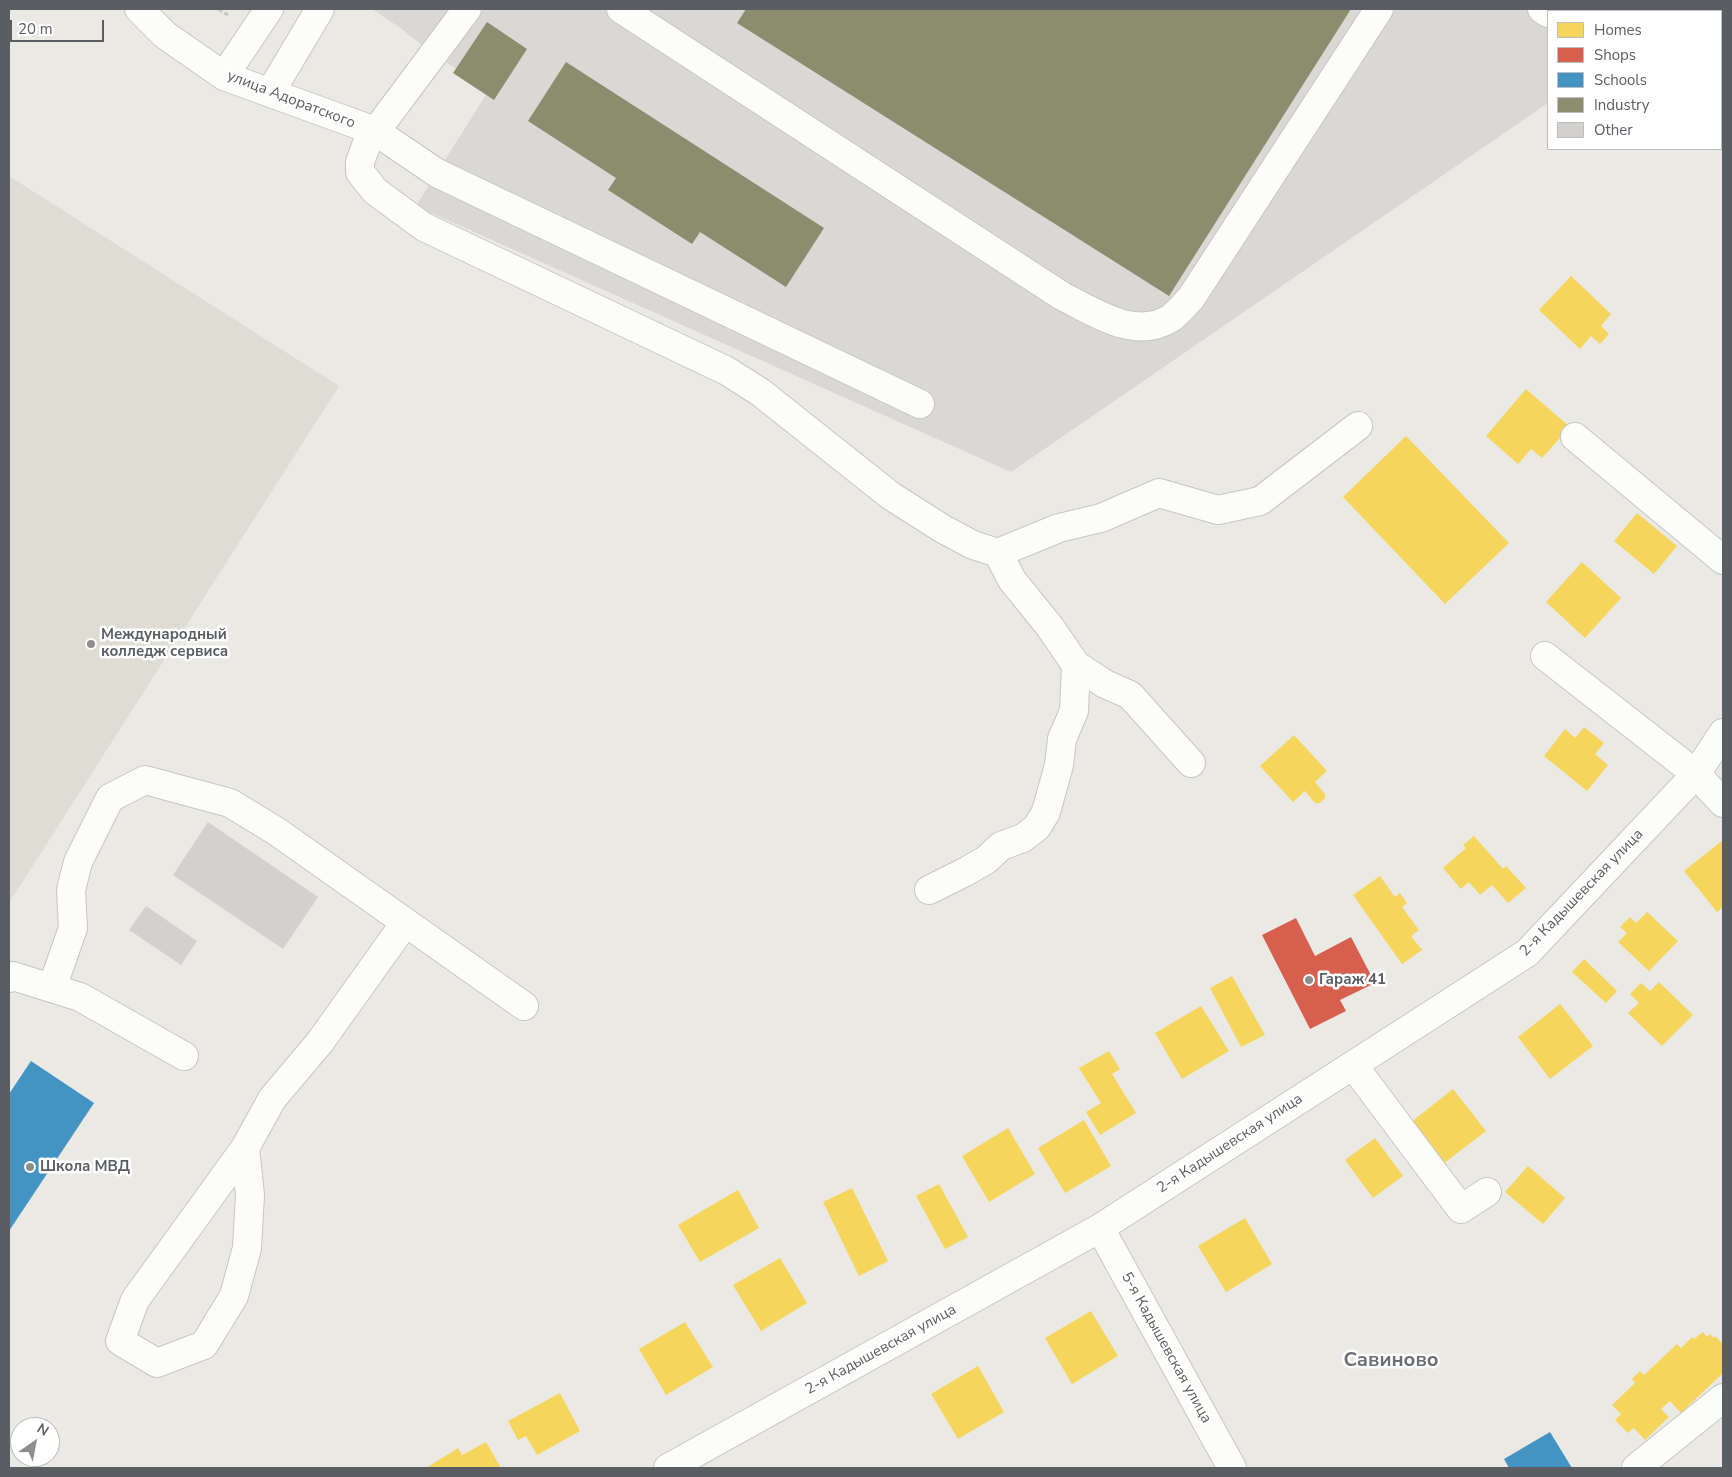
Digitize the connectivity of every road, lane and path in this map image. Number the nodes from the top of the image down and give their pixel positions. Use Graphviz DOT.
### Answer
graph roads {
  1 [pos="139,9"];
  2 [pos="269,9"];
  3 [pos="320,9"];
  4 [pos="467,9"];
  5 [pos="621,9"];
  6 [pos="1379,9"];
  7 [pos="224,76"];
  8 [pos="270,92"];
  9 [pos="375,131"];
  10 [pos="920,404"];
  11 [pos="1358,426"];
  12 [pos="1575,437"];
  13 [pos="998,553"];
  14 [pos="1723,560"];
  15 [pos="1546,656"];
  16 [pos="1076,665"];
  17 [pos="1723,732"];
  18 [pos="1191,764"];
  19 [pos="1696,774"];
  20 [pos="1723,803"];
  21 [pos="929,890"];
  22 [pos="406,923"];
  23 [pos="9,978"];
  24 [pos="52,988"];
  25 [pos="524,1006"];
  26 [pos="184,1056"];
  27 [pos="1353,1065"];
  28 [pos="245,1148"];
  29 [pos="1487,1192"];
  30 [pos="1100,1228"];
  31 [pos="1723,1398"];
  32 [pos="668,1468"];
  33 [pos="1232,1468"];
  34 [pos="1636,1468"];
  1 -- 7 [label="street, улица Адоратского"];
  2 -- 7 [label="street"];
  3 -- 8 [label="street"];
  4 -- 9 [label="street"];
  5 -- 6 [label="street"];
  7 -- 8 [label="street, улица Адоратского"];
  8 -- 9 [label="street, улица Адоратского"];
  9 -- 10 [label="street, улица Адоратского"];
  9 -- 13 [label="street"];
  11 -- 13 [label="street"];
  12 -- 14 [label="street"];
  13 -- 16 [label="street"];
  15 -- 19 [label="street"];
  16 -- 18 [label="street"];
  16 -- 21 [label="street"];
  17 -- 19 [label="street, 2-я Кадышевская улица"];
  19 -- 20 [label="street"];
  19 -- 27 [label="street, 2-я Кадышевская улица"];
  22 -- 24 [label="street"];
  22 -- 25 [label="street"];
  22 -- 28 [label="street"];
  23 -- 24 [label="street"];
  24 -- 26 [label="street"];
  27 -- 29 [label="street"];
  27 -- 30 [label="street, 2-я Кадышевская улица"];
  28 -- 28 [label="street"];
  30 -- 32 [label="street, 2-я Кадышевская улица"];
  30 -- 33 [label="street, 5-я Кадышевская улица"];
  31 -- 34 [label="street"];
}
